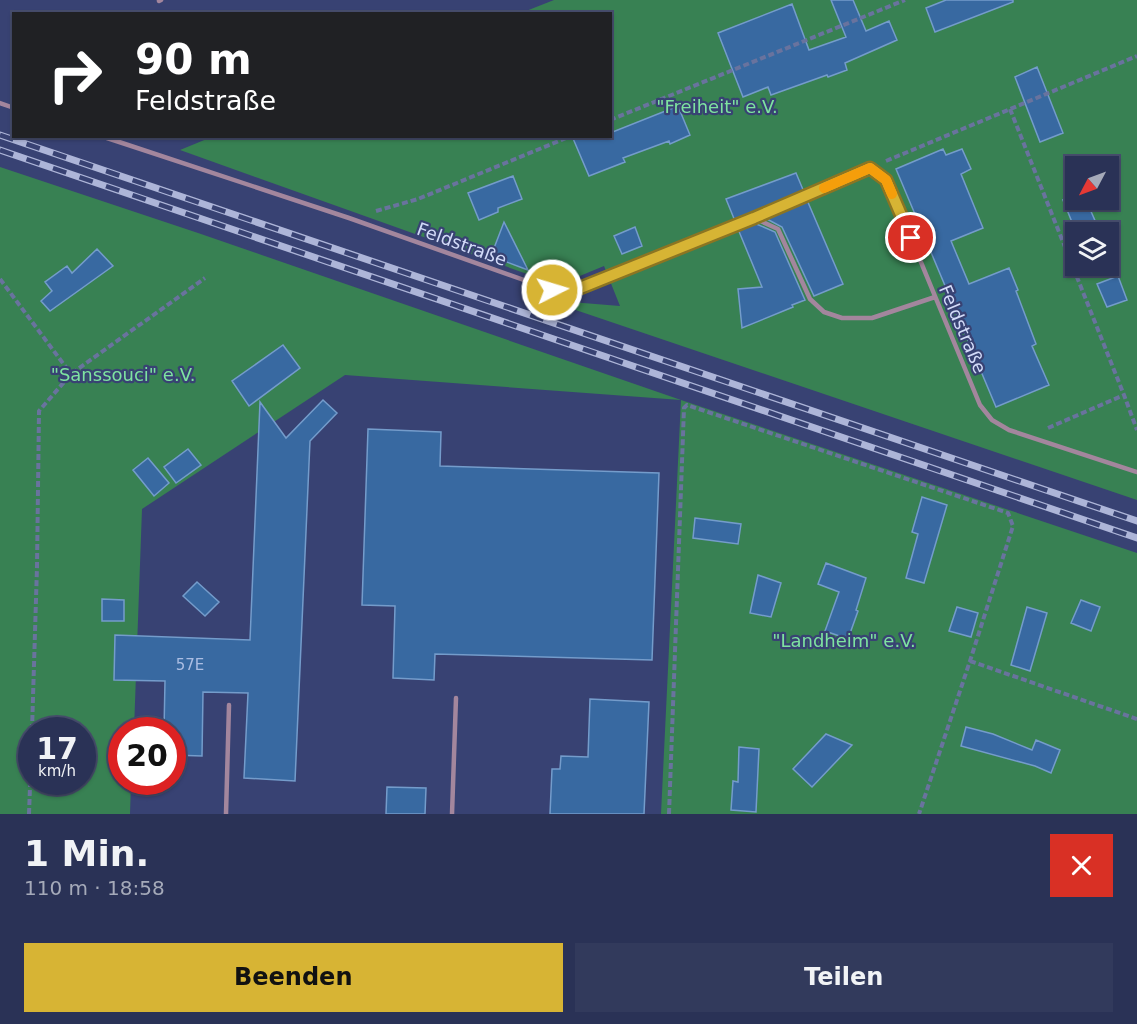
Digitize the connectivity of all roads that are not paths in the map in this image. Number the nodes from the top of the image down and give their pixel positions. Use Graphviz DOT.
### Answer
graph roads {
  1 [pos="107,138"];
  2 [pos="754,218"];
  3 [pos="935,297"];
  4 [pos="1137,472"];
  5 [pos="456,698"];
  6 [pos="229,705"];
  7 [pos="226,814"];
  8 [pos="452,814"];
  1 -- 2 [label="lane, Feldstraße"];
  2 -- 3 [label="lane"];
  2 -- 3 [label="lane, Feldstraße"];
  3 -- 4 [label="lane, Feldstraße"];
  5 -- 8 [label="lane"];
  6 -- 7 [label="lane"];
}
